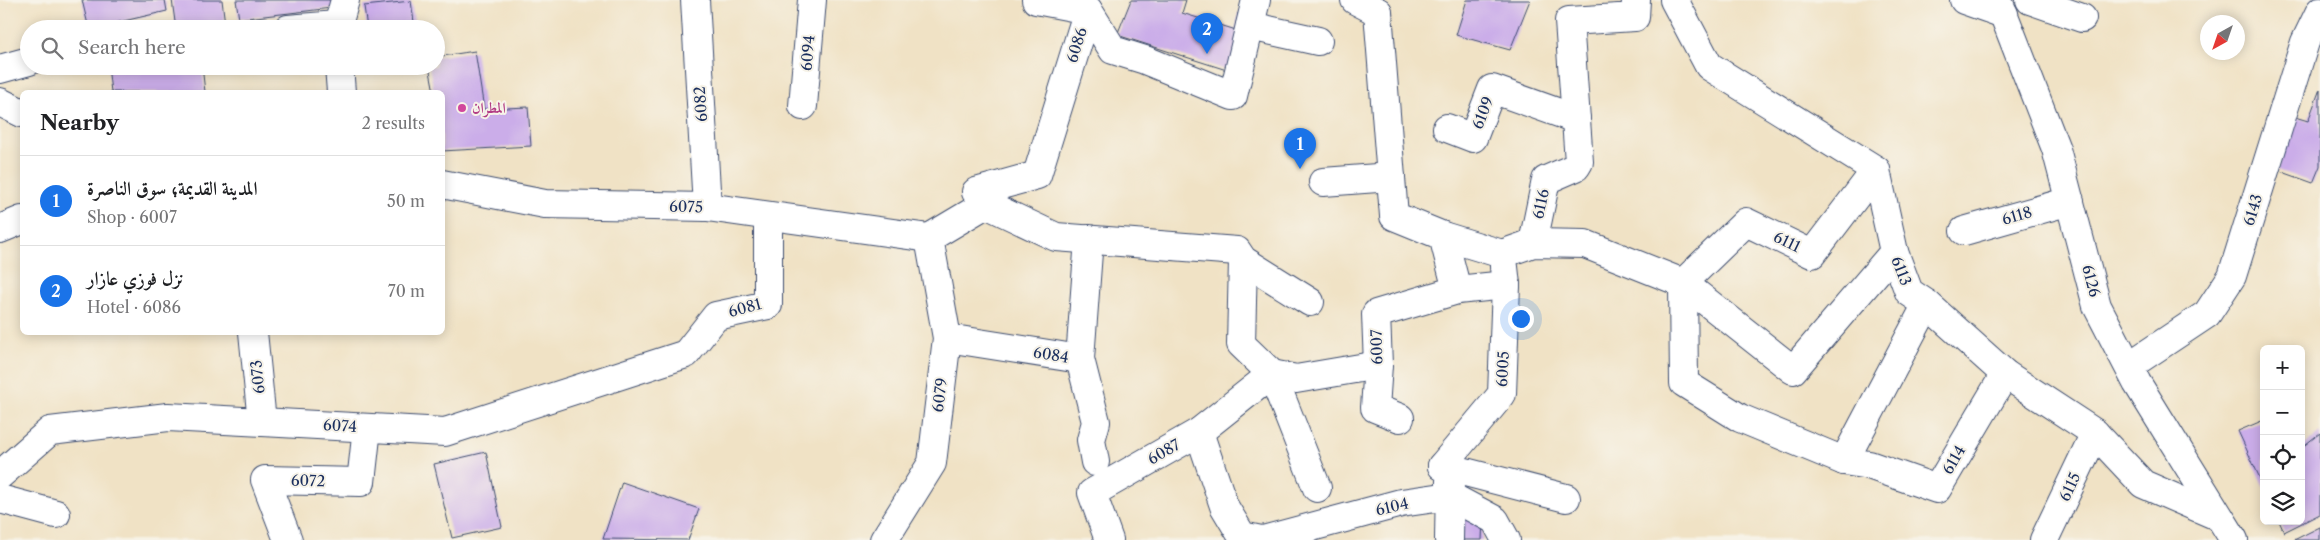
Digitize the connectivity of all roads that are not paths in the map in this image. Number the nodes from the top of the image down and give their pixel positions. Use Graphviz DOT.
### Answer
graph roads {
  1 [pos="694,0"];
  2 [pos="812,0"];
  3 [pos="1036,0"];
  4 [pos="1256,0"];
  5 [pos="1636,0"];
  6 [pos="1674,0"];
  7 [pos="1964,0"];
  8 [pos="2030,0"];
  9 [pos="1374,4"];
  10 [pos="2001,7"];
  11 [pos="1088,10"];
  12 [pos="2320,11"];
  13 [pos="2082,18"];
  14 [pos="1250,26"];
  15 [pos="1318,41"];
  16 [pos="20,63"];
  17 [pos="0,69"];
  18 [pos="340,75"];
  19 [pos="341,90"];
  20 [pos="0,102"];
  21 [pos="803,106"];
  22 [pos="20,112"];
  23 [pos="1576,119"];
  24 [pos="1448,128"];
  25 [pos="1876,170"];
  26 [pos="1392,177"];
  27 [pos="1323,182"];
  28 [pos="445,185"];
  29 [pos="2070,201"];
  30 [pos="986,204"];
  31 [pos="707,207"];
  32 [pos="768,217"];
  33 [pos="20,221"];
  34 [pos="0,229"];
  35 [pos="1964,231"];
  36 [pos="1443,236"];
  37 [pos="929,238"];
  38 [pos="1089,239"];
  39 [pos="1533,243"];
  40 [pos="1894,252"];
  41 [pos="1502,254"];
  42 [pos="1243,260"];
  43 [pos="1683,283"];
  44 [pos="1506,284"];
  45 [pos="1458,290"];
  46 [pos="1310,302"];
  47 [pos="1927,304"];
  48 [pos="253,335"];
  49 [pos="947,338"];
  50 [pos="686,354"];
  51 [pos="1080,359"];
  52 [pos="1378,365"];
  53 [pos="2129,366"];
  54 [pos="1272,374"];
  55 [pos="2005,374"];
  56 [pos="1400,418"];
  57 [pos="262,422"];
  58 [pos="367,428"];
  59 [pos="1199,432"];
  60 [pos="2095,433"];
  61 [pos="1844,461"];
  62 [pos="1095,462"];
  63 [pos="1442,466"];
  64 [pos="0,475"];
  65 [pos="1317,488"];
  66 [pos="1450,496"];
  67 [pos="1566,498"];
  68 [pos="0,499"];
  69 [pos="56,514"];
  70 [pos="2217,516"];
  71 [pos="288,540"];
  72 [pos="884,540"];
  73 [pos="1109,540"];
  74 [pos="1262,540"];
  75 [pos="1450,540"];
  76 [pos="1506,540"];
  77 [pos="2044,540"];
  78 [pos="2234,540"];
  1 -- 31 [label="street, 6082"];
  2 -- 21 [label="street, 6094"];
  3 -- 11 [label="street"];
  4 -- 14 [label="street, 6086"];
  5 -- 23 [label="street, 6116"];
  6 -- 25 [label="street"];
  7 -- 10 [label="street"];
  8 -- 13 [label="street"];
  9 -- 26 [label="street"];
  10 -- 29 [label="street, 6126"];
  11 -- 14 [label="street, 6086"];
  11 -- 30 [label="street, 6086"];
  12 -- 53 [label="street, 6143"];
  14 -- 15 [label="street"];
  16 -- 17 [label="street"];
  18 -- 19 [label="street"];
  20 -- 22 [label="street"];
  23 -- 24 [label="street, 6109"];
  23 -- 39 [label="street, 6116"];
  25 -- 40 [label="street, 6113"];
  25 -- 43 [label="street, 6111"];
  26 -- 27 [label="street"];
  26 -- 36 [label="street"];
  28 -- 31 [label="street, 6075"];
  29 -- 35 [label="street, 6118"];
  29 -- 53 [label="street, 6126"];
  30 -- 37 [label="street"];
  30 -- 38 [label="street"];
  31 -- 32 [label="street, 6075"];
  32 -- 37 [label="street, 6075"];
  32 -- 50 [label="street, 6081"];
  33 -- 34 [label="street"];
  36 -- 41 [label="street"];
  36 -- 45 [label="street"];
  37 -- 49 [label="street, 6079"];
  38 -- 42 [label="street"];
  38 -- 51 [label="street"];
  39 -- 41 [label="street"];
  39 -- 43 [label="street"];
  40 -- 43 [label="street"];
  40 -- 47 [label="street, 6113"];
  41 -- 44 [label="street, 6005"];
  42 -- 46 [label="street"];
  42 -- 54 [label="street"];
  43 -- 61 [label="street"];
  44 -- 45 [label="street, 6007"];
  44 -- 63 [label="street, 6005"];
  45 -- 52 [label="street, 6007"];
  47 -- 55 [label="street, 6113"];
  47 -- 61 [label="street"];
  48 -- 57 [label="street, 6073"];
  49 -- 51 [label="street, 6084"];
  49 -- 72 [label="street, 6079"];
  50 -- 58 [label="street, 6074"];
  51 -- 62 [label="street, 6084"];
  52 -- 54 [label="street"];
  52 -- 56 [label="street, 6007"];
  53 -- 70 [label="street, 6126"];
  54 -- 59 [label="street, 6087"];
  54 -- 65 [label="street"];
  55 -- 60 [label="street, 6113"];
  55 -- 61 [label="street, 6114"];
  57 -- 58 [label="street, 6074"];
  57 -- 64 [label="street, 6074"];
  58 -- 71 [label="street, 6072"];
  59 -- 73 [label="street, 6087"];
  59 -- 74 [label="street, 6104"];
  60 -- 70 [label="street, 6113"];
  60 -- 77 [label="street, 6115"];
  63 -- 66 [label="street"];
  63 -- 67 [label="street"];
  66 -- 74 [label="street, 6104"];
  66 -- 75 [label="street"];
  66 -- 76 [label="street"];
  68 -- 69 [label="street"];
  70 -- 78 [label="street, 6126"];
}
